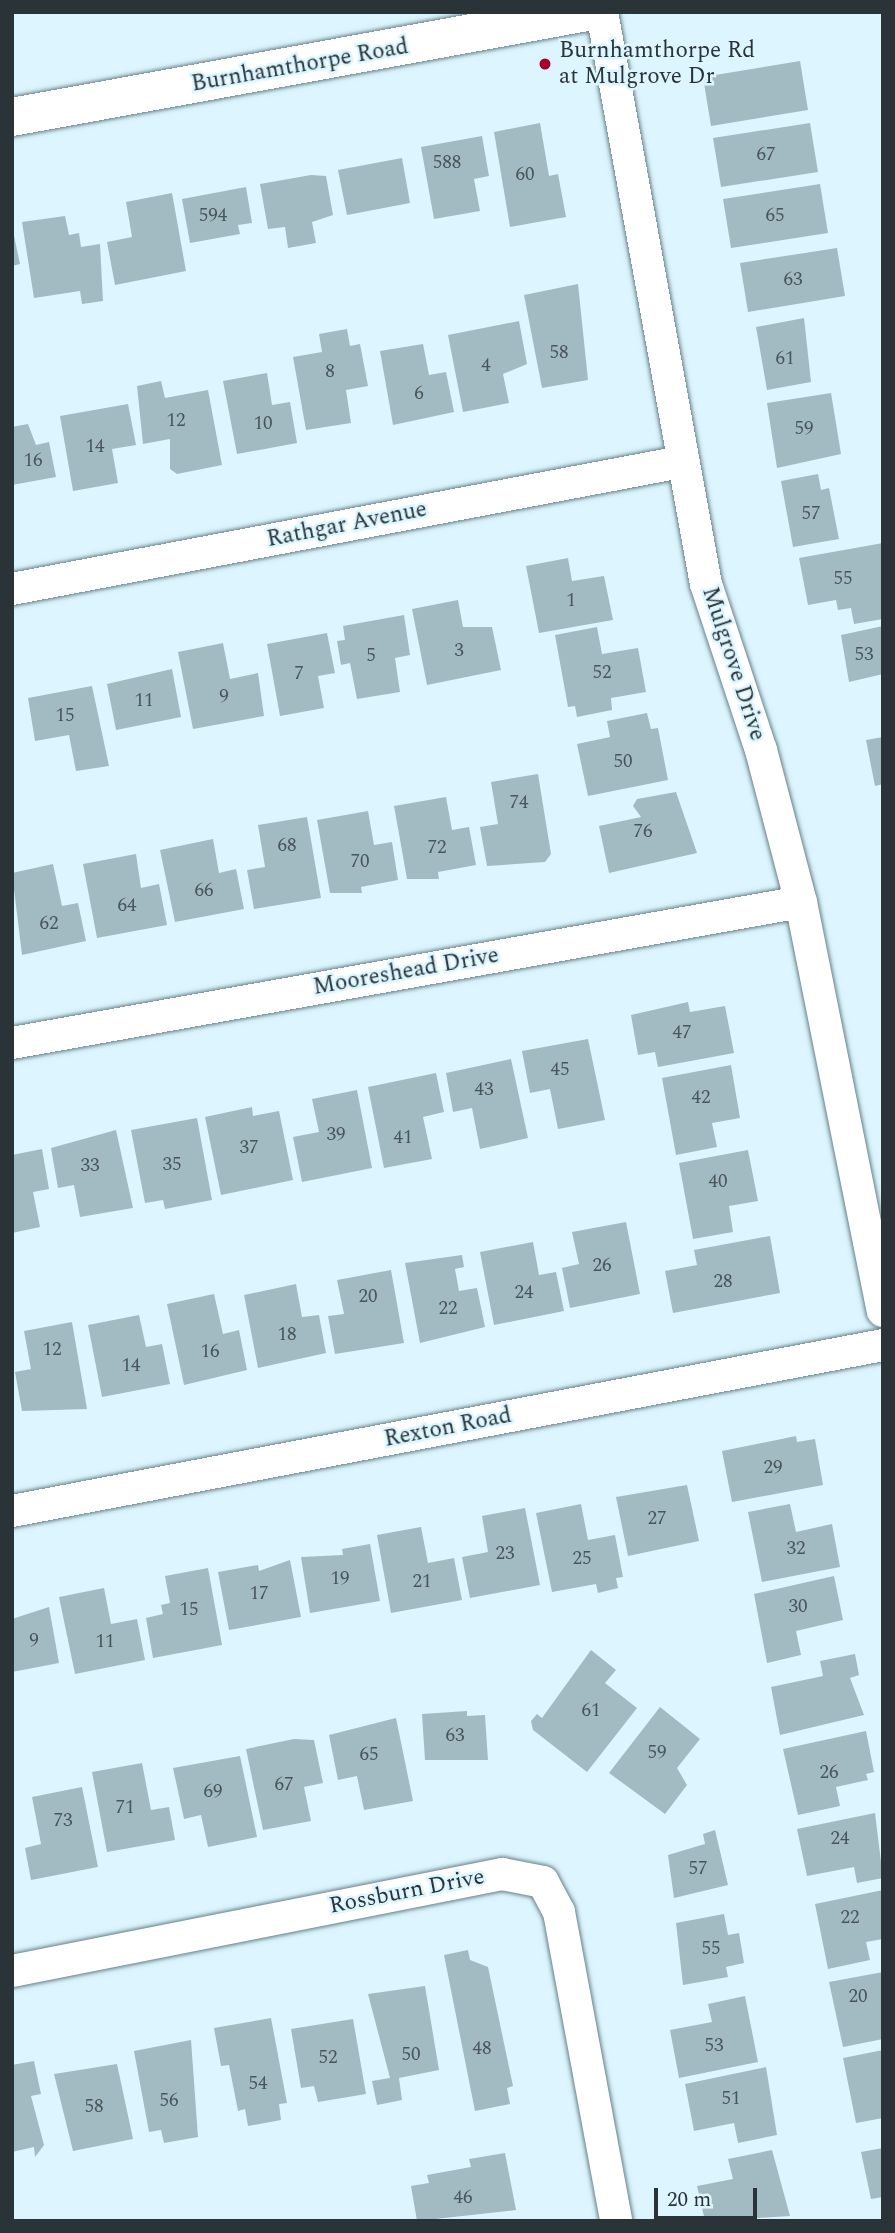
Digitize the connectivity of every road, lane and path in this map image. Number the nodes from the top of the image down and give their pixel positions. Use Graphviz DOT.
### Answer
graph roads {
  1 [pos="587,12"];
  2 [pos="602,12"];
  3 [pos="12,117"];
  4 [pos="681,462"];
  5 [pos="12,589"];
  6 [pos="801,902"];
  7 [pos="12,1043"];
  8 [pos="883,1311"];
  9 [pos="883,1345"];
  10 [pos="12,1511"];
  11 [pos="12,1971"];
  12 [pos="616,2221"];
  1 -- 3 [label="main road, Burnhamthorpe Road"];
  2 -- 4 [label="street, Mulgrove Drive"];
  4 -- 5 [label="street, Rathgar Avenue"];
  4 -- 6 [label="street, Mulgrove Drive"];
  6 -- 7 [label="street, Mooreshead Drive"];
  6 -- 8 [label="street, Mulgrove Drive"];
  9 -- 10 [label="street, Rexton Road"];
  11 -- 12 [label="street, Rossburn Drive"];
}
